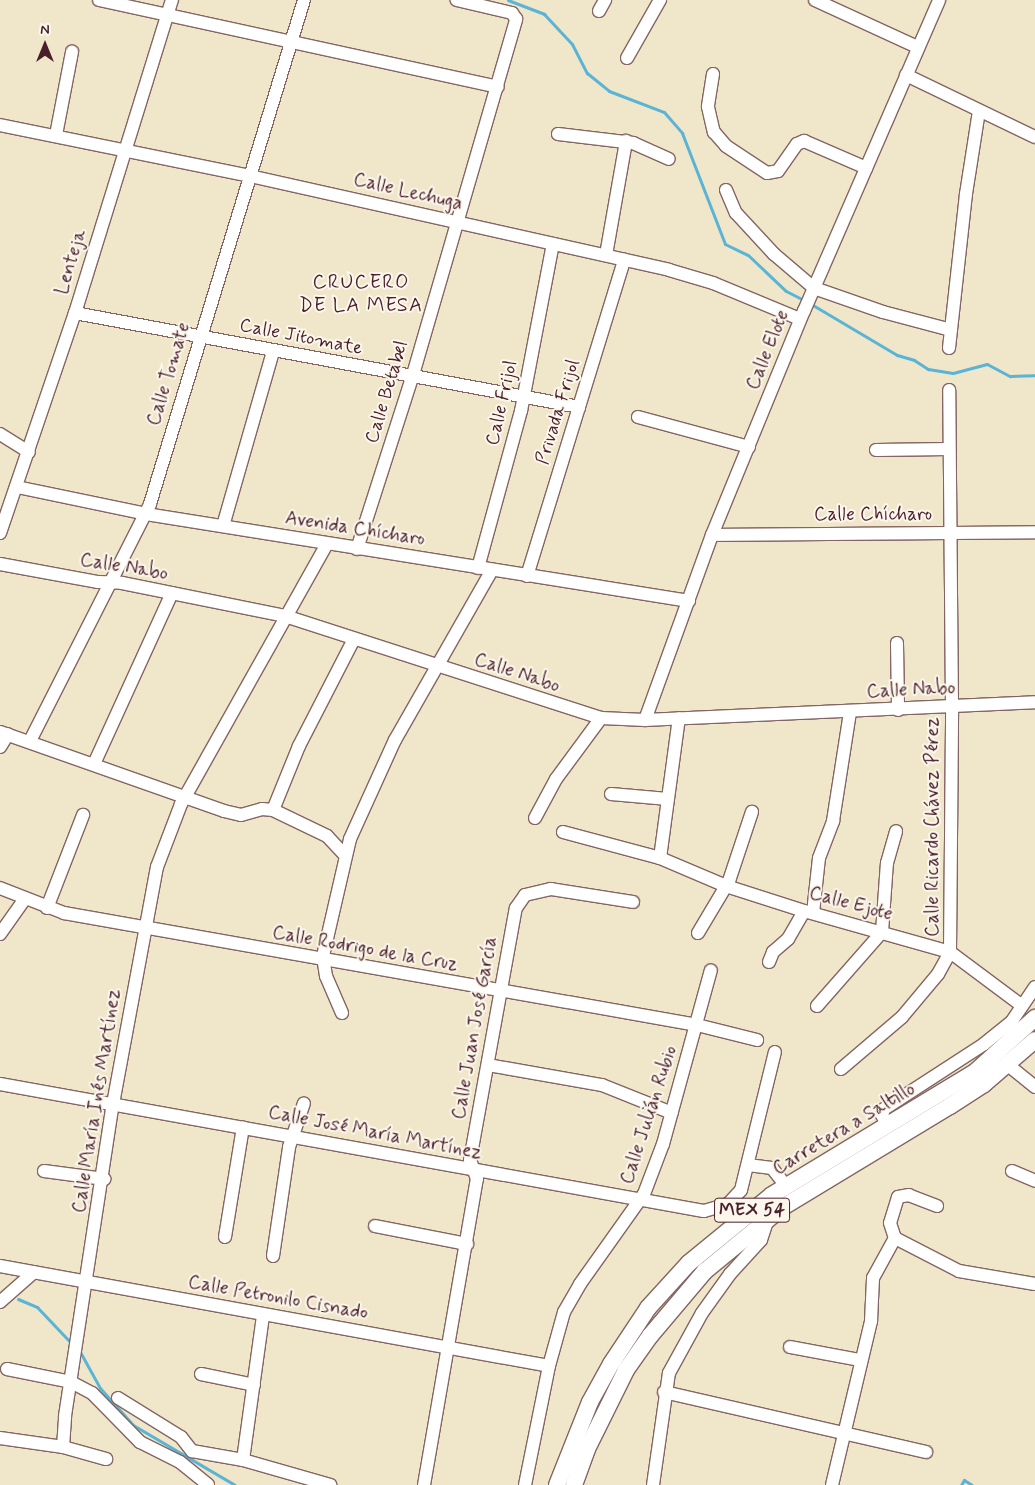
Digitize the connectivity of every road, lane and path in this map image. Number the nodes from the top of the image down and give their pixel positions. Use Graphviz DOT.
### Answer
graph roads {
  1 [pos="99,0"];
  2 [pos="172,0"];
  3 [pos="304,0"];
  4 [pos="457,0"];
  5 [pos="660,0"];
  6 [pos="815,0"];
  7 [pos="939,0"];
  8 [pos="168,15"];
  9 [pos="291,42"];
  10 [pos="918,47"];
  11 [pos="72,52"];
  12 [pos="627,58"];
  13 [pos="712,74"];
  14 [pos="906,75"];
  15 [pos="498,87"];
  16 [pos="979,111"];
  17 [pos="0,125"];
  18 [pos="558,134"];
  19 [pos="56,135"];
  20 [pos="1035,137"];
  21 [pos="626,141"];
  22 [pos="125,150"];
  23 [pos="669,159"];
  24 [pos="866,168"];
  25 [pos="250,176"];
  26 [pos="726,190"];
  27 [pos="458,222"];
  28 [pos="553,244"];
  29 [pos="606,255"];
  30 [pos="624,260"];
  31 [pos="813,290"];
  32 [pos="75,313"];
  33 [pos="802,315"];
  34 [pos="951,330"];
  35 [pos="200,336"];
  36 [pos="949,348"];
  37 [pos="273,352"];
  38 [pos="412,378"];
  39 [pos="949,390"];
  40 [pos="524,397"];
  41 [pos="579,406"];
  42 [pos="638,417"];
  43 [pos="0,434"];
  44 [pos="749,447"];
  45 [pos="949,448"];
  46 [pos="876,450"];
  47 [pos="29,452"];
  48 [pos="17,487"];
  49 [pos="146,514"];
  50 [pos="1,525"];
  51 [pos="223,526"];
  52 [pos="1035,532"];
  53 [pos="950,533"];
  54 [pos="712,535"];
  55 [pos="327,544"];
  56 [pos="357,549"];
  57 [pos="0,564"];
  58 [pos="478,568"];
  59 [pos="492,570"];
  60 [pos="528,576"];
  61 [pos="111,582"];
  62 [pos="172,593"];
  63 [pos="689,601"];
  64 [pos="285,616"];
  65 [pos="354,639"];
  66 [pos="897,643"];
  67 [pos="437,667"];
  68 [pos="1035,702"];
  69 [pos="952,707"];
  70 [pos="898,710"];
  71 [pos="850,712"];
  72 [pos="601,718"];
  73 [pos="679,718"];
  74 [pos="645,720"];
  75 [pos="4,733"];
  76 [pos="30,741"];
  77 [pos="0,747"];
  78 [pos="94,764"];
  79 [pos="611,794"];
  80 [pos="185,797"];
  81 [pos="668,799"];
  82 [pos="273,810"];
  83 [pos="752,812"];
  84 [pos="83,815"];
  85 [pos="535,818"];
  86 [pos="896,830"];
  87 [pos="563,832"];
  88 [pos="345,855"];
  89 [pos="660,858"];
  90 [pos="726,886"];
  91 [pos="0,888"];
  92 [pos="24,900"];
  93 [pos="633,902"];
  94 [pos="48,908"];
  95 [pos="808,912"];
  96 [pos="144,929"];
  97 [pos="882,932"];
  98 [pos="698,933"];
  99 [pos="0,934"];
  100 [pos="950,952"];
  101 [pos="323,961"];
  102 [pos="769,962"];
  103 [pos="711,970"];
  104 [pos="1035,987"];
  105 [pos="500,992"];
  106 [pos="1021,1005"];
  107 [pos="817,1006"];
  108 [pos="342,1013"];
  109 [pos="1035,1018"];
  110 [pos="697,1025"];
  111 [pos="757,1040"];
  112 [pos="1033,1044"];
  113 [pos="775,1052"];
  114 [pos="966,1058"];
  115 [pos="1008,1065"];
  116 [pos="488,1066"];
  117 [pos="841,1069"];
  118 [pos="975,1072"];
  119 [pos="0,1084"];
  120 [pos="1035,1087"];
  121 [pos="304,1103"];
  122 [pos="114,1104"];
  123 [pos="672,1113"];
  124 [pos="888,1126"];
  125 [pos="243,1128"];
  126 [pos="292,1136"];
  127 [pos="748,1165"];
  128 [pos="44,1171"];
  129 [pos="474,1171"];
  130 [pos="1012,1171"];
  131 [pos="104,1179"];
  132 [pos="1035,1181"];
  133 [pos="786,1186"];
  134 [pos="739,1196"];
  135 [pos="638,1201"];
  136 [pos="937,1206"];
  137 [pos="752,1210"];
  138 [pos="768,1218"];
  139 [pos="375,1226"];
  140 [pos="225,1237"];
  141 [pos="894,1238"];
  142 [pos="467,1244"];
  143 [pos="273,1256"];
  144 [pos="0,1266"];
  145 [pos="34,1272"];
  146 [pos="86,1280"];
  147 [pos="1035,1284"];
  148 [pos="0,1302"];
  149 [pos="263,1316"];
  150 [pos="449,1347"];
  151 [pos="790,1348"];
  152 [pos="860,1360"];
  153 [pos="549,1366"];
  154 [pos="7,1369"];
  155 [pos="201,1374"];
  156 [pos="71,1382"];
  157 [pos="254,1384"];
  158 [pos="664,1392"];
  159 [pos="118,1398"];
  160 [pos="844,1432"];
  161 [pos="0,1438"];
  162 [pos="63,1447"];
  163 [pos="192,1451"];
  164 [pos="926,1452"];
  165 [pos="106,1459"];
  166 [pos="243,1460"];
  167 [pos="180,1462"];
  168 [pos="208,1485"];
  169 [pos="330,1485"];
  170 [pos="424,1485"];
  171 [pos="525,1485"];
  172 [pos="557,1485"];
  173 [pos="574,1485"];
  174 [pos="653,1485"];
  175 [pos="832,1485"];
  1 -- 8 [label="street"];
  2 -- 8 [label="street, Lenteja"];
  3 -- 9 [label="street, Calle Tomate"];
  4 -- 15 [label="street, Calle Betabel"];
  5 -- 12 [label="street"];
  6 -- 10 [label="street"];
  7 -- 10 [label="street, Calle Elote"];
  8 -- 9 [label="street"];
  8 -- 22 [label="street, Lenteja"];
  9 -- 15 [label="street"];
  9 -- 25 [label="street, Calle Tomate"];
  10 -- 14 [label="street, Calle Elote"];
  11 -- 19 [label="street"];
  13 -- 24 [label="street"];
  14 -- 16 [label="street"];
  14 -- 24 [label="street, Calle Elote"];
  15 -- 27 [label="street, Calle Betabel"];
  16 -- 20 [label="street"];
  16 -- 34 [label="street"];
  17 -- 19 [label="street, Calle Lechuga"];
  18 -- 21 [label="street"];
  19 -- 22 [label="street, Calle Lechuga"];
  21 -- 23 [label="street"];
  21 -- 29 [label="street"];
  22 -- 25 [label="street, Calle Lechuga"];
  22 -- 32 [label="street, Lenteja"];
  24 -- 31 [label="street, Calle Elote"];
  25 -- 27 [label="street, Calle Lechuga"];
  25 -- 35 [label="street, Calle Tomate"];
  26 -- 31 [label="street"];
  27 -- 28 [label="street, Calle Lechuga"];
  27 -- 38 [label="street, Calle Betabel"];
  28 -- 29 [label="street, Calle Lechuga"];
  28 -- 40 [label="street, Calle Frijol"];
  29 -- 30 [label="street, Calle Lechuga"];
  30 -- 33 [label="street, Calle Lechuga"];
  30 -- 41 [label="street, Privada Frijol"];
  31 -- 33 [label="street, Calle Elote"];
  31 -- 34 [label="street"];
  32 -- 35 [label="street, Calle Jitomate"];
  32 -- 47 [label="street, Lenteja"];
  33 -- 44 [label="street, Calle Elote"];
  34 -- 36 [label="street"];
  35 -- 37 [label="street, Calle Jitomate"];
  35 -- 49 [label="street, Calle Tomate"];
  37 -- 38 [label="street, Calle Jitomate"];
  37 -- 51 [label="street"];
  38 -- 40 [label="street, Calle Jitomate"];
  38 -- 56 [label="street, Calle Betabel"];
  39 -- 45 [label="street, Calle Ricardo Chávez Pérez"];
  40 -- 41 [label="street, Calle Jitomate"];
  40 -- 58 [label="street, Calle Frijol"];
  41 -- 60 [label="street, Privada Frijol"];
  42 -- 44 [label="street"];
  43 -- 47 [label="street"];
  44 -- 54 [label="street, Calle Elote"];
  45 -- 46 [label="street"];
  45 -- 53 [label="street, Calle Ricardo Chávez Pérez"];
  47 -- 48 [label="street, Lenteja"];
  48 -- 49 [label="street, Avenida Chícharo"];
  48 -- 50 [label="street, Lenteja"];
  49 -- 51 [label="street, Avenida Chícharo"];
  49 -- 61 [label="street, Calle Tomate"];
  51 -- 55 [label="street, Avenida Chícharo"];
  52 -- 53 [label="street, Calle Chícharo"];
  53 -- 54 [label="street, Calle Chícharo"];
  53 -- 69 [label="street, Calle Ricardo Chávez Pérez"];
  54 -- 63 [label="street, Calle Elote"];
  55 -- 56 [label="street, Avenida Chícharo"];
  55 -- 64 [label="street"];
  56 -- 58 [label="street, Avenida Chícharo"];
  57 -- 61 [label="street, Calle Nabo"];
  58 -- 59 [label="street, Avenida Chícharo"];
  59 -- 60 [label="street, Avenida Chícharo"];
  59 -- 67 [label="street"];
  60 -- 63 [label="street, Avenida Chícharo"];
  61 -- 62 [label="street, Calle Nabo"];
  61 -- 76 [label="street, Calle Tomate"];
  62 -- 64 [label="street, Calle Nabo"];
  62 -- 78 [label="street"];
  63 -- 74 [label="street, Calle Elote"];
  64 -- 65 [label="street, Calle Nabo"];
  64 -- 80 [label="street"];
  65 -- 67 [label="street, Calle Nabo"];
  65 -- 82 [label="street"];
  66 -- 70 [label="street"];
  67 -- 72 [label="street, Calle Nabo"];
  67 -- 88 [label="street"];
  68 -- 69 [label="street, Calle Nabo"];
  69 -- 70 [label="street, Calle Nabo"];
  69 -- 100 [label="street, Calle Ricardo Chávez Pérez"];
  70 -- 71 [label="street, Calle Nabo"];
  71 -- 73 [label="street, Calle Nabo"];
  71 -- 95 [label="street"];
  72 -- 74 [label="street, Calle Nabo"];
  72 -- 85 [label="street"];
  73 -- 74 [label="street, Calle Nabo"];
  73 -- 81 [label="street"];
  75 -- 76 [label="street"];
  75 -- 77 [label="street"];
  76 -- 78 [label="street"];
  78 -- 80 [label="street"];
  79 -- 81 [label="street"];
  80 -- 82 [label="street"];
  80 -- 96 [label="street, Calle María Inés Martínez"];
  81 -- 89 [label="street"];
  82 -- 88 [label="street"];
  83 -- 90 [label="street"];
  84 -- 94 [label="street"];
  86 -- 97 [label="street"];
  87 -- 89 [label="street, Calle Ejote"];
  88 -- 101 [label="street"];
  89 -- 90 [label="street, Calle Ejote"];
  90 -- 95 [label="street, Calle Ejote"];
  90 -- 98 [label="street"];
  91 -- 92 [label="street, Calle Rodrigo de la Cruz"];
  92 -- 94 [label="street, Calle Rodrigo de la Cruz"];
  92 -- 99 [label="street"];
  93 -- 105 [label="street, Calle Juan José García"];
  94 -- 96 [label="street, Calle Rodrigo de la Cruz"];
  95 -- 97 [label="street, Calle Ejote"];
  95 -- 102 [label="street"];
  96 -- 101 [label="street, Calle Rodrigo de la Cruz"];
  96 -- 122 [label="street, Calle María Inés Martínez"];
  97 -- 100 [label="street, Calle Ejote"];
  97 -- 107 [label="street"];
  100 -- 106 [label="street, Calle Ejote"];
  100 -- 117 [label="street, Calle Ricardo Chávez Pérez"];
  101 -- 105 [label="street, Calle Rodrigo de la Cruz"];
  101 -- 108 [label="street"];
  103 -- 110 [label="street, Calle Julián Rubio"];
  104 -- 106 [label="street"];
  105 -- 110 [label="street, Calle Rodrigo de la Cruz"];
  105 -- 116 [label="street, Calle Juan José García"];
  106 -- 114 [label="street"];
  109 -- 118 [label="main road, Carretera a Saltillo / MEX 54"];
  110 -- 111 [label="street, Calle Rodrigo de la Cruz"];
  110 -- 123 [label="street, Calle Julián Rubio"];
  112 -- 115 [label="main road, Carretera a Saltillo / MEX 54"];
  113 -- 127 [label="street"];
  114 -- 118 [label="street"];
  114 -- 124 [label="street"];
  115 -- 120 [label="street"];
  115 -- 138 [label="main road, Carretera a Saltillo / MEX 54"];
  116 -- 123 [label="street"];
  116 -- 129 [label="street, Calle Juan José García"];
  118 -- 124 [label="main road, Carretera a Saltillo / MEX 54"];
  119 -- 122 [label="street, Calle José María Martínez"];
  121 -- 126 [label="street"];
  122 -- 125 [label="street, Calle José María Martínez"];
  122 -- 131 [label="street, Calle María Inés Martínez"];
  123 -- 135 [label="street, Calle Julián Rubio"];
  124 -- 133 [label="main road, Carretera a Saltillo / MEX 54"];
  125 -- 126 [label="street, Calle José María Martínez"];
  125 -- 140 [label="street"];
  126 -- 129 [label="street, Calle José María Martínez"];
  126 -- 143 [label="street"];
  127 -- 133 [label="street"];
  127 -- 134 [label="street"];
  128 -- 131 [label="street"];
  129 -- 135 [label="street, Calle José María Martínez"];
  129 -- 142 [label="street, Calle Juan José García"];
  130 -- 132 [label="street"];
  131 -- 146 [label="street, Calle María Inés Martínez"];
  133 -- 137 [label="main road, Carretera a Saltillo / MEX 54"];
  134 -- 135 [label="street, Calle José María Martínez"];
  134 -- 137 [label="street"];
  135 -- 153 [label="street, Calle Julián Rubio"];
  136 -- 141 [label="street"];
  137 -- 172 [label="main road, Carretera a Saltillo / MEX 54"];
  138 -- 158 [label="street"];
  138 -- 173 [label="main road, Carretera a Saltillo / MEX 54"];
  139 -- 142 [label="street"];
  141 -- 147 [label="street"];
  141 -- 152 [label="street"];
  142 -- 150 [label="street, Calle Juan José García"];
  144 -- 145 [label="street, Calle Petronilo Cisnado"];
  145 -- 146 [label="street, Calle Petronilo Cisnado"];
  145 -- 148 [label="street"];
  146 -- 149 [label="street, Calle Petronilo Cisnado"];
  146 -- 156 [label="street, Calle María Inés Martínez"];
  149 -- 150 [label="street, Calle Petronilo Cisnado"];
  149 -- 157 [label="street"];
  150 -- 153 [label="street, Calle Petronilo Cisnado"];
  150 -- 170 [label="street, Calle Juan José García"];
  151 -- 152 [label="street"];
  152 -- 160 [label="street"];
  153 -- 171 [label="street, Calle Julián Rubio"];
  154 -- 156 [label="street"];
  155 -- 157 [label="street"];
  156 -- 162 [label="street, Calle María Inés Martínez"];
  156 -- 167 [label="street"];
  157 -- 166 [label="street"];
  158 -- 160 [label="street"];
  158 -- 174 [label="street"];
  159 -- 163 [label="street"];
  160 -- 164 [label="street"];
  160 -- 175 [label="street"];
  161 -- 162 [label="street"];
  162 -- 165 [label="street"];
  163 -- 166 [label="street"];
  163 -- 167 [label="street"];
  166 -- 169 [label="street"];
  167 -- 168 [label="street"];
}
